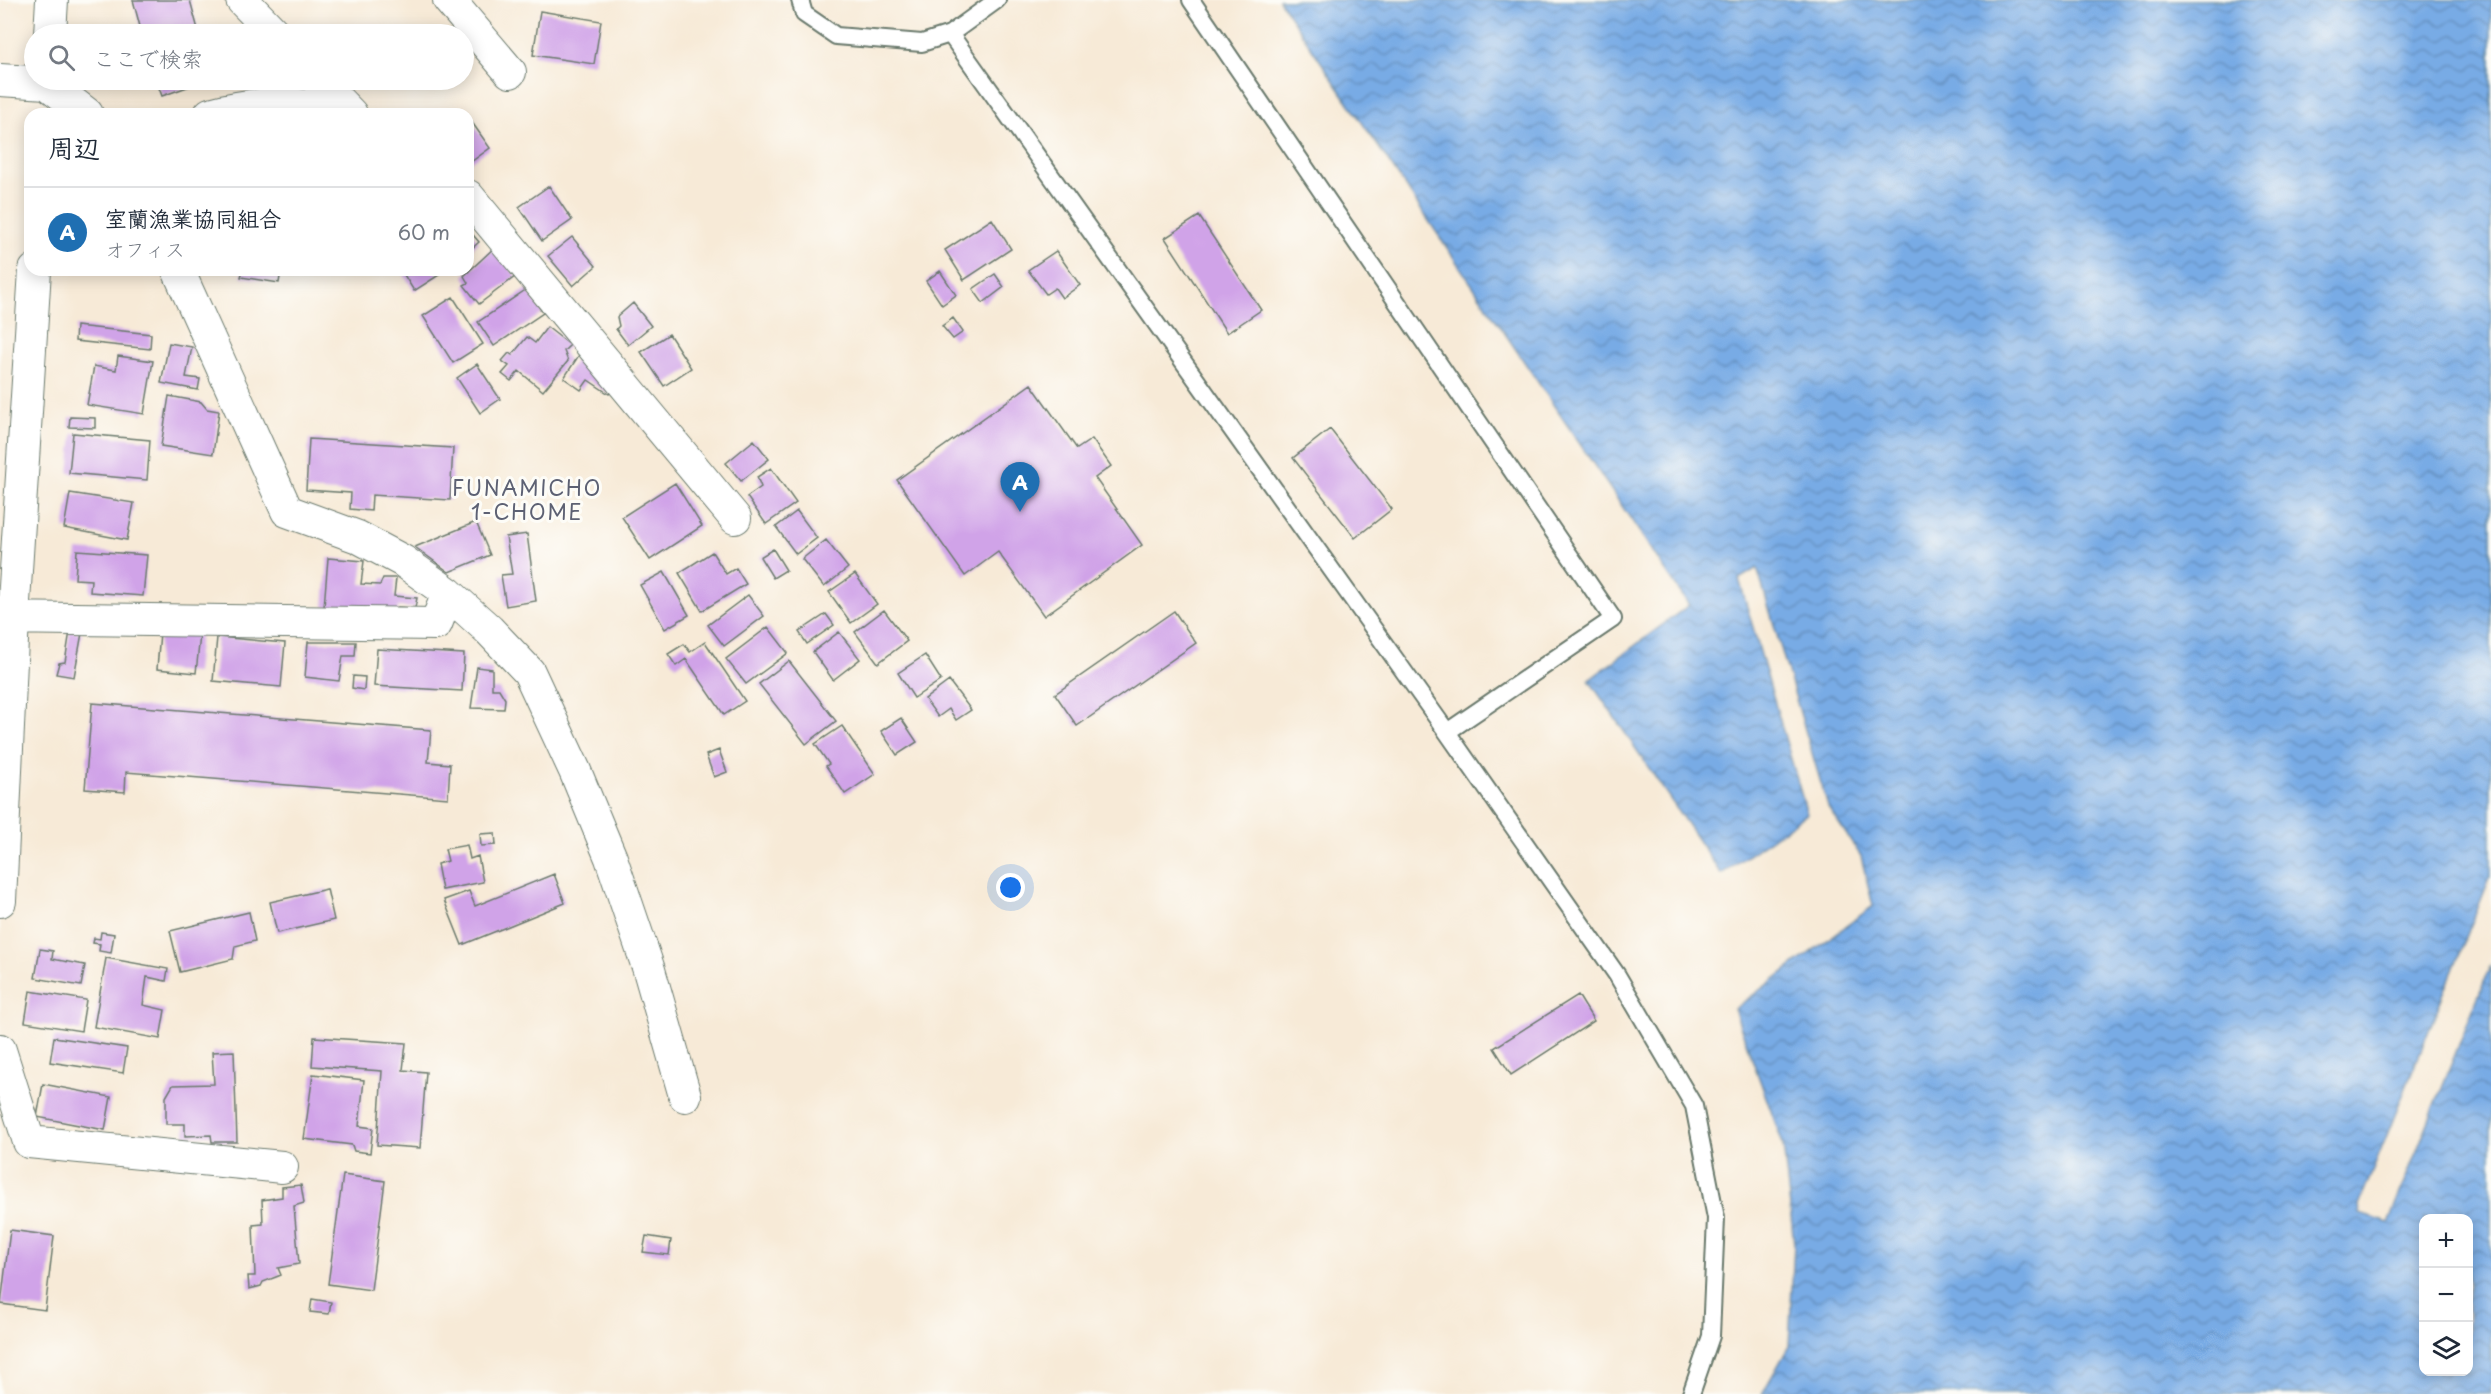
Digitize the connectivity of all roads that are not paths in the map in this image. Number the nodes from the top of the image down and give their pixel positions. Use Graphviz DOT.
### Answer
graph roads {
  1 [pos="52,0"];
  2 [pos="242,0"];
  3 [pos="449,0"];
  4 [pos="800,0"];
  5 [pos="997,0"];
  6 [pos="1191,0"];
  7 [pos="51,24"];
  8 [pos="265,24"];
  9 [pos="469,24"];
  10 [pos="474,30"];
  11 [pos="950,34"];
  12 [pos="510,72"];
  13 [pos="0,81"];
  14 [pos="24,81"];
  15 [pos="46,90"];
  16 [pos="58,90"];
  17 [pos="328,90"];
  18 [pos="45,108"];
  19 [pos="80,108"];
  20 [pos="241,108"];
  21 [pos="319,108"];
  22 [pos="345,108"];
  23 [pos="474,203"];
  24 [pos="35,276"];
  25 [pos="181,276"];
  26 [pos="735,518"];
  27 [pos="447,592"];
  28 [pos="7,618"];
  29 [pos="1447,732"];
  30 [pos="0,901"];
  31 [pos="0,1050"];
  32 [pos="686,1096"];
  33 [pos="282,1167"];
  34 [pos="1691,1394"];
  1 -- 7 [label="street"];
  2 -- 8 [label="street"];
  3 -- 9 [label="street"];
  4 -- 11 [label="lane"];
  5 -- 11 [label="lane"];
  6 -- 29 [label="lane"];
  10 -- 12 [label="street"];
  11 -- 29 [label="lane"];
  13 -- 14 [label="street"];
  15 -- 18 [label="street"];
  16 -- 19 [label="street"];
  17 -- 22 [label="street"];
  20 -- 21 [label="street"];
  23 -- 26 [label="street"];
  24 -- 28 [label="street"];
  25 -- 27 [label="street"];
  27 -- 28 [label="street"];
  27 -- 32 [label="street"];
  28 -- 30 [label="street"];
  29 -- 34 [label="lane"];
  31 -- 33 [label="street"];
}
